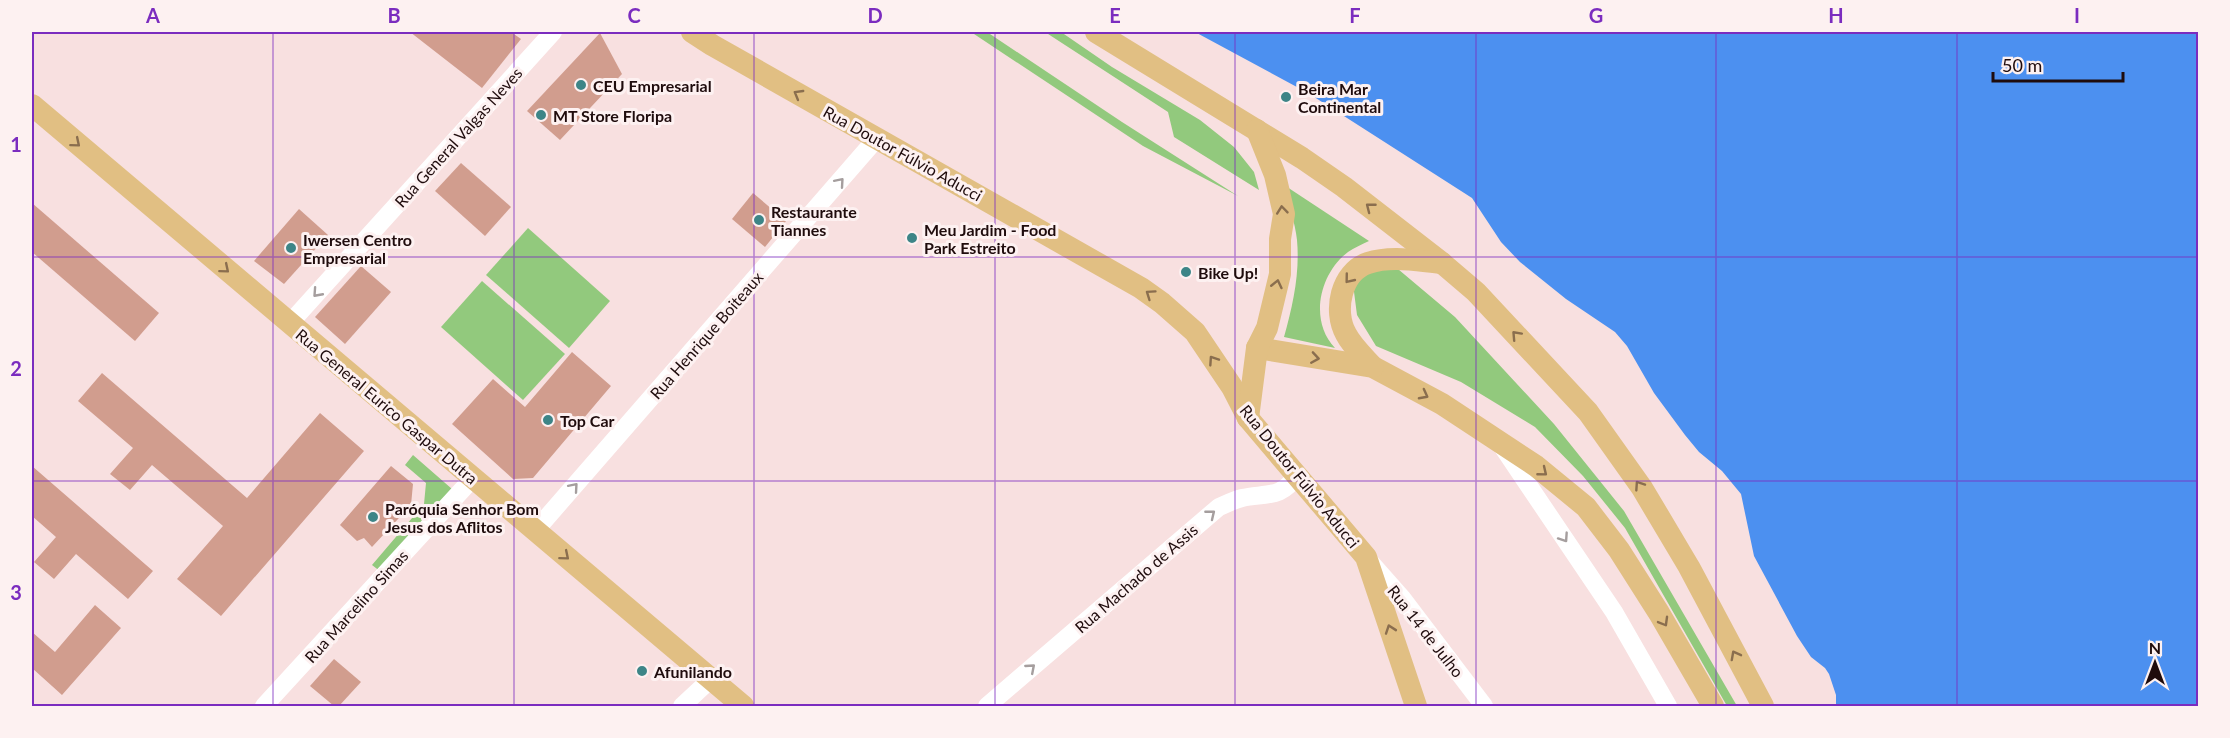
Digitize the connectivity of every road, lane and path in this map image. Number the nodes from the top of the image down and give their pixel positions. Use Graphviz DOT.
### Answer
graph roads {
  1 [pos="553,32"];
  2 [pos="692,32"];
  3 [pos="1096,32"];
  4 [pos="32,105"];
  5 [pos="1257,130"];
  6 [pos="878,138"];
  7 [pos="1442,263"];
  8 [pos="290,323"];
  9 [pos="1257,348"];
  10 [pos="1372,367"];
  11 [pos="1248,418"];
  12 [pos="1496,438"];
  13 [pos="1296,475"];
  14 [pos="473,478"];
  15 [pos="536,531"];
  16 [pos="1366,557"];
  17 [pos="711,679"];
  18 [pos="264,706"];
  19 [pos="682,706"];
  20 [pos="743,706"];
  21 [pos="987,706"];
  22 [pos="1416,706"];
  23 [pos="1484,706"];
  24 [pos="1668,706"];
  25 [pos="1713,706"];
  26 [pos="1763,706"];
  1 -- 8 [label="street, Rua General Valgas Neves, one-way"];
  6 -- 2 [label="main road, Rua Doutor Fúlvio Aducci, one-way"];
  3 -- 5 [label="main road"];
  4 -- 8 [label="main road, Rua General Eurico Gaspar Dutra, one-way"];
  7 -- 5 [label="main road, one-way"];
  9 -- 5 [label="main road, one-way"];
  11 -- 6 [label="main road, Rua Doutor Fúlvio Aducci, one-way"];
  15 -- 6 [label="street, Rua Henrique Boiteaux, one-way"];
  7 -- 10 [label="main road, one-way"];
  26 -- 7 [label="main road, one-way"];
  8 -- 14 [label="main road, Rua General Eurico Gaspar Dutra"];
  9 -- 10 [label="main road, one-way"];
  9 -- 11 [label="main road"];
  10 -- 12 [label="main road, one-way"];
  11 -- 13 [label="main road, Rua Doutor Fúlvio Aducci"];
  12 -- 24 [label="street, one-way"];
  12 -- 25 [label="main road, one-way"];
  13 -- 16 [label="main road, Rua Doutor Fúlvio Aducci"];
  21 -- 13 [label="street, Rua Machado de Assis, one-way"];
  14 -- 15 [label="main road, Rua General Eurico Gaspar Dutra"];
  14 -- 18 [label="street, Rua Marcelino Simas"];
  15 -- 17 [label="main road, Rua General Eurico Gaspar Dutra, one-way"];
  22 -- 16 [label="main road, Rua Doutor Fúlvio Aducci, one-way"];
  16 -- 23 [label="street, Rua 14 de Julho"];
  17 -- 19 [label="street"];
  17 -- 20 [label="main road, Rua General Eurico Gaspar Dutra"];
}
